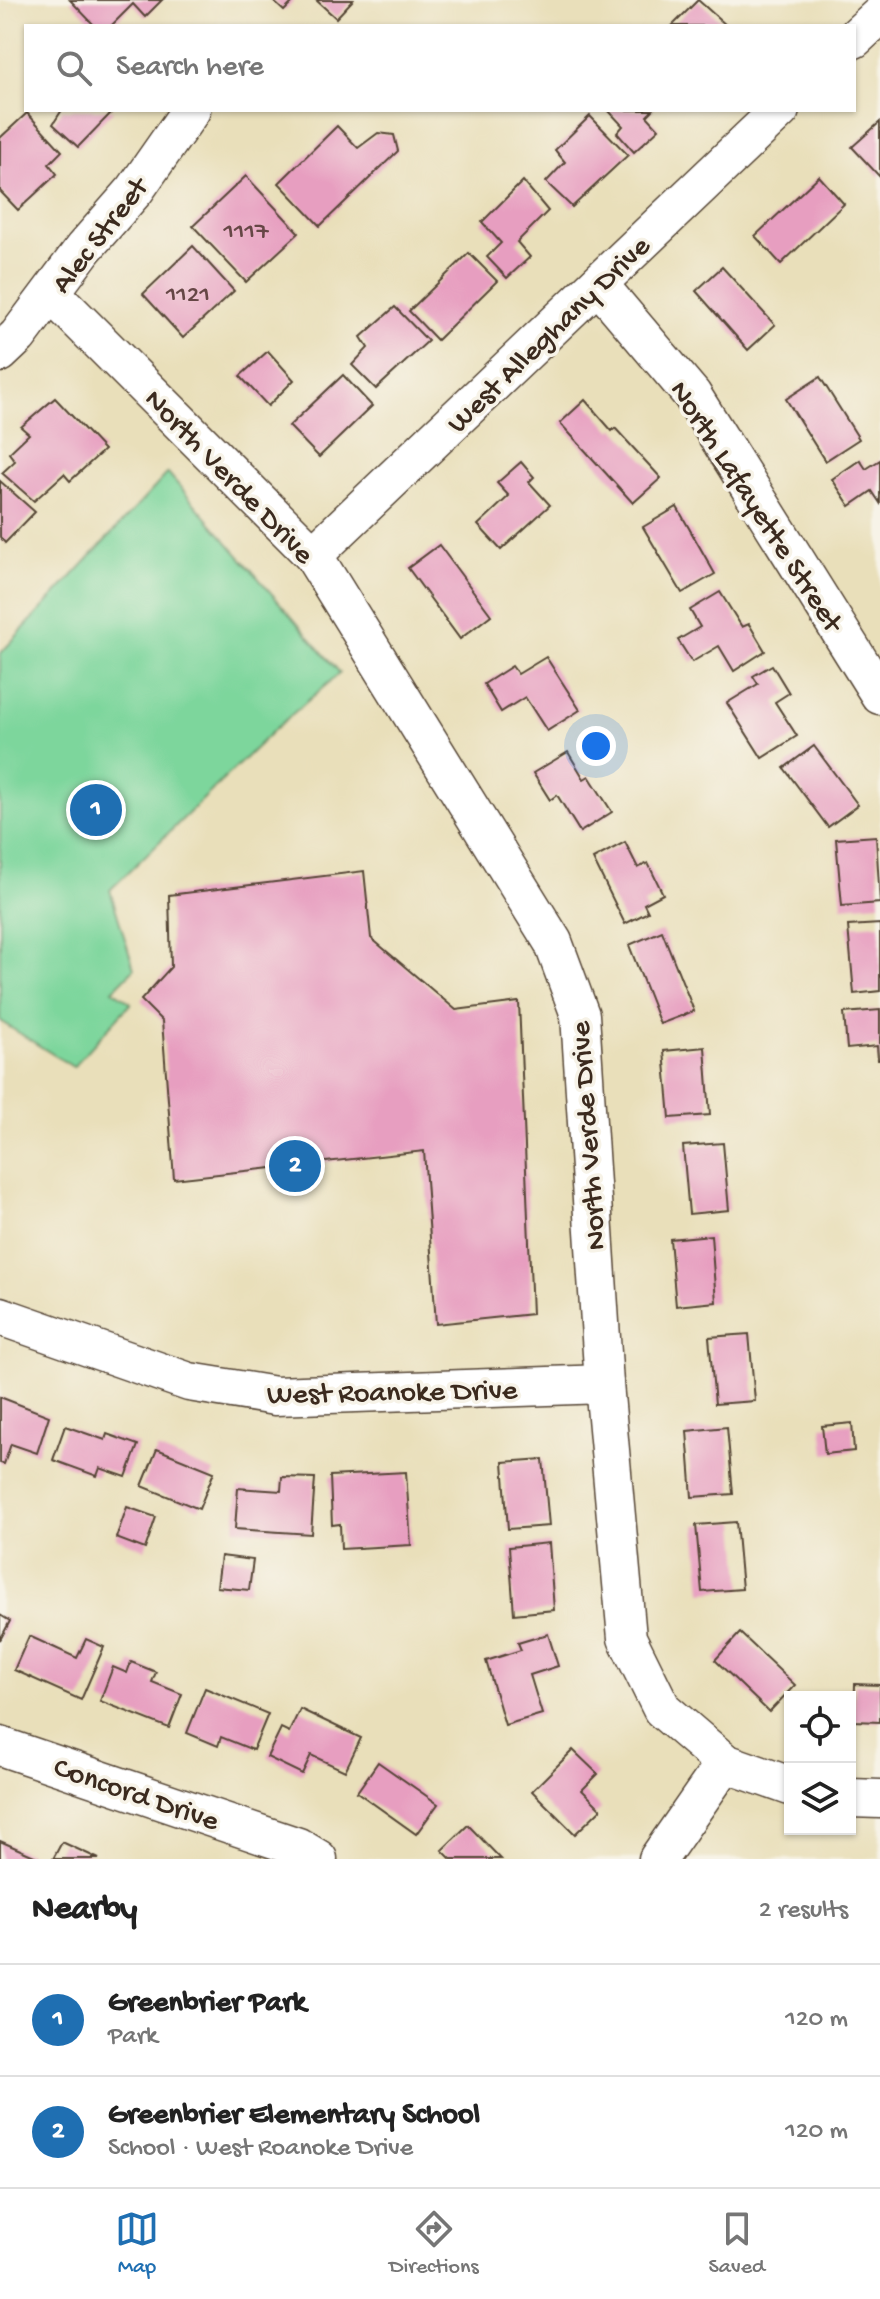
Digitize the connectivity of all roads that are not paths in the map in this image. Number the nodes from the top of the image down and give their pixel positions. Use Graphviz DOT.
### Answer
graph roads {
  1 [pos="880,15"];
  2 [pos="856,37"];
  3 [pos="190,112"];
  4 [pos="778,112"];
  5 [pos="598,284"];
  6 [pos="52,294"];
  7 [pos="0,353"];
  8 [pos="313,555"];
  9 [pos="880,695"];
  10 [pos="0,1316"];
  11 [pos="604,1384"];
  12 [pos="0,1746"];
  13 [pos="725,1763"];
  14 [pos="784,1784"];
  15 [pos="856,1798"];
  16 [pos="880,1799"];
  17 [pos="318,1859"];
  18 [pos="658,1859"];
  1 -- 2 [label="street"];
  3 -- 6 [label="street, Alec Street"];
  4 -- 5 [label="street, West Alleghany Drive"];
  5 -- 8 [label="street, West Alleghany Drive"];
  5 -- 9 [label="street, North Lafayette Street"];
  6 -- 7 [label="street, Alec Street"];
  6 -- 8 [label="street, North Verde Drive"];
  8 -- 11 [label="street, North Verde Drive"];
  10 -- 11 [label="street, West Roanoke Drive"];
  11 -- 13 [label="street, North Verde Drive"];
  12 -- 17 [label="street, Concord Drive"];
  13 -- 14 [label="street, North Verde Drive"];
  13 -- 18 [label="street"];
  15 -- 16 [label="street"];
}
